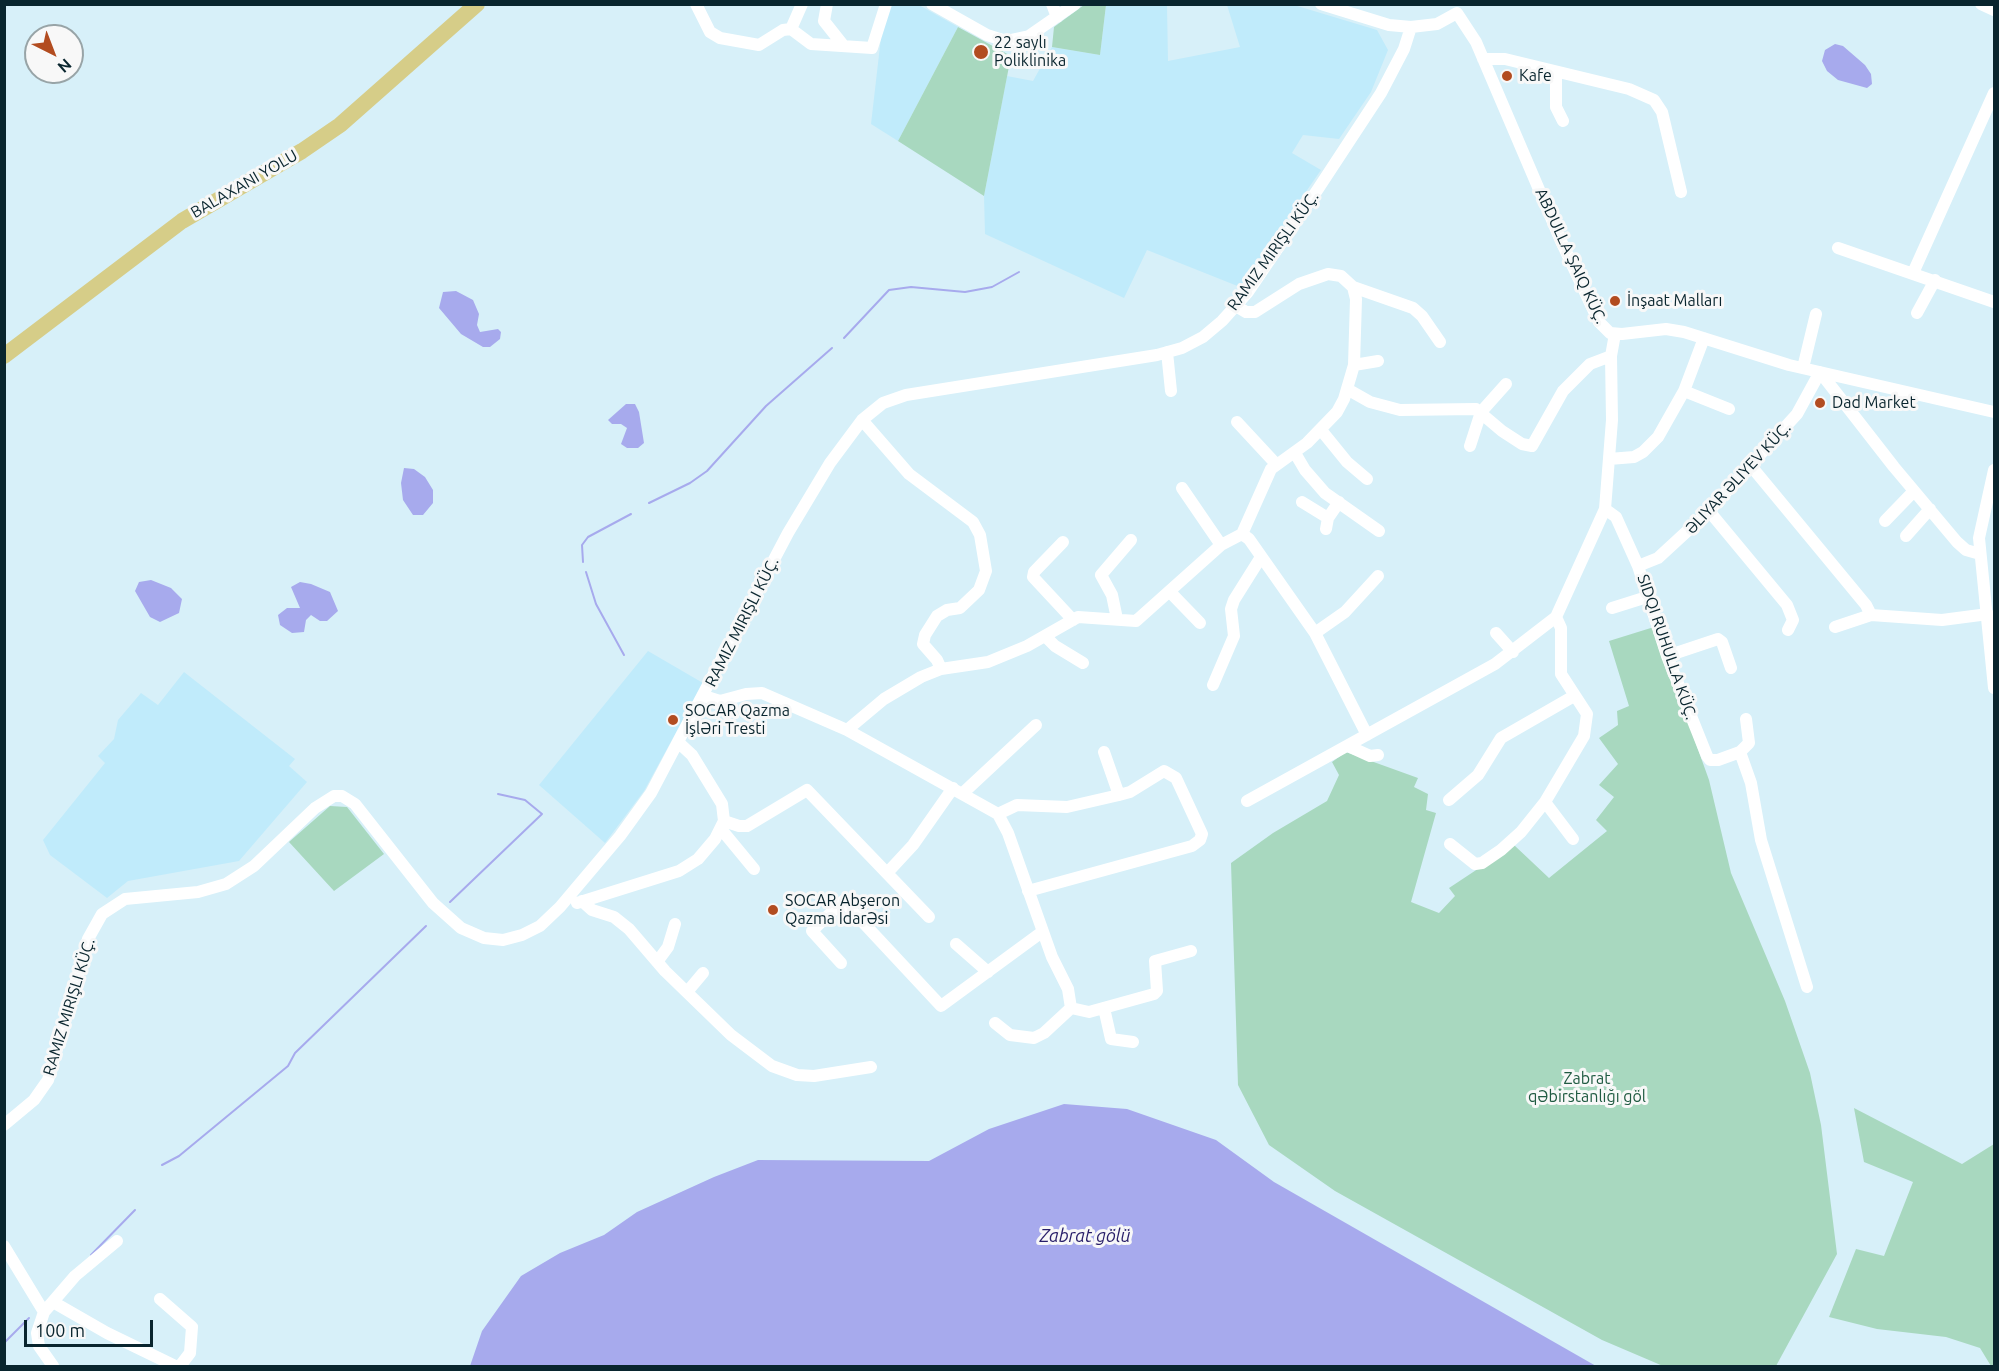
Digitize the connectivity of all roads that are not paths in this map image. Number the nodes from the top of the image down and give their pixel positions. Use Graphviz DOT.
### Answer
graph roads {
  1 [pos="477,4"];
  2 [pos="696,4"];
  3 [pos="802,4"];
  4 [pos="827,4"];
  5 [pos="886,4"];
  6 [pos="933,4"];
  7 [pos="1052,4"];
  8 [pos="1075,4"];
  9 [pos="1321,4"];
  10 [pos="1981,4"];
  11 [pos="947,8"];
  12 [pos="1461,9"];
  13 [pos="1353,10"];
  14 [pos="1995,10"];
  15 [pos="1057,17"];
  16 [pos="1411,27"];
  17 [pos="791,29"];
  18 [pos="843,45"];
  19 [pos="1483,59"];
  20 [pos="1556,72"];
  21 [pos="1995,93"];
  22 [pos="1563,121"];
  23 [pos="1681,192"];
  24 [pos="1838,248"];
  25 [pos="1913,273"];
  26 [pos="1935,280"];
  27 [pos="1353,287"];
  28 [pos="1995,302"];
  29 [pos="1236,306"];
  30 [pos="1917,313"];
  31 [pos="1816,314"];
  32 [pos="1615,334"];
  33 [pos="1704,338"];
  34 [pos="1440,342"];
  35 [pos="1167,352"];
  36 [pos="4,356"];
  37 [pos="1611,356"];
  38 [pos="1378,361"];
  39 [pos="1354,365"];
  40 [pos="1803,368"];
  41 [pos="1820,372"];
  42 [pos="1506,384"];
  43 [pos="1347,389"];
  44 [pos="1171,391"];
  45 [pos="1683,391"];
  46 [pos="1729,409"];
  47 [pos="1481,412"];
  48 [pos="1995,412"];
  49 [pos="862,420"];
  50 [pos="1237,422"];
  51 [pos="1321,430"];
  52 [pos="1470,446"];
  53 [pos="1295,453"];
  54 [pos="1609,459"];
  55 [pos="1276,464"];
  56 [pos="1751,466"];
  57 [pos="1995,470"];
  58 [pos="1367,479"];
  59 [pos="1182,488"];
  60 [pos="1914,491"];
  61 [pos="1302,502"];
  62 [pos="1339,502"];
  63 [pos="1605,509"];
  64 [pos="1930,509"];
  65 [pos="1709,511"];
  66 [pos="1885,521"];
  67 [pos="1379,531"];
  68 [pos="1242,534"];
  69 [pos="1906,536"];
  70 [pos="1131,540"];
  71 [pos="1063,542"];
  72 [pos="1221,545"];
  73 [pos="1980,554"];
  74 [pos="1261,557"];
  75 [pos="1638,566"];
  76 [pos="1378,576"];
  77 [pos="1170,592"];
  78 [pos="1647,597"];
  79 [pos="1612,608"];
  80 [pos="1988,614"];
  81 [pos="1871,615"];
  82 [pos="1556,617"];
  83 [pos="1117,619"];
  84 [pos="1073,620"];
  85 [pos="1200,623"];
  86 [pos="1835,627"];
  87 [pos="1788,630"];
  88 [pos="1315,633"];
  89 [pos="1496,633"];
  90 [pos="1045,636"];
  91 [pos="1513,652"];
  92 [pos="1667,656"];
  93 [pos="1083,663"];
  94 [pos="1731,668"];
  95 [pos="941,669"];
  96 [pos="1994,684"];
  97 [pos="1213,685"];
  98 [pos="704,696"];
  99 [pos="1574,696"];
  100 [pos="1746,719"];
  101 [pos="1036,725"];
  102 [pos="847,730"];
  103 [pos="1367,735"];
  104 [pos="679,743"];
  105 [pos="1348,746"];
  106 [pos="1104,752"];
  107 [pos="1740,752"];
  108 [pos="1378,755"];
  109 [pos="958,790"];
  110 [pos="1119,795"];
  111 [pos="1449,800"];
  112 [pos="1247,801"];
  113 [pos="1545,802"];
  114 [pos="998,814"];
  115 [pos="723,825"];
  116 [pos="1573,839"];
  117 [pos="1450,844"];
  118 [pos="754,869"];
  119 [pos="888,872"];
  120 [pos="1029,891"];
  121 [pos="582,901"];
  122 [pos="560,907"];
  123 [pos="929,917"];
  124 [pos="675,924"];
  125 [pos="1042,932"];
  126 [pos="956,944"];
  127 [pos="1191,951"];
  128 [pos="657,962"];
  129 [pos="841,963"];
  130 [pos="988,972"];
  131 [pos="703,973"];
  132 [pos="1807,987"];
  133 [pos="687,992"];
  134 [pos="1071,1008"];
  135 [pos="1104,1008"];
  136 [pos="996,1023"];
  137 [pos="1133,1042"];
  138 [pos="871,1067"];
  139 [pos="4,1125"];
  140 [pos="117,1241"];
  141 [pos="4,1246"];
  142 [pos="160,1299"];
  143 [pos="53,1302"];
  144 [pos="44,1312"];
  145 [pos="53,1366"];
  146 [pos="175,1366"];
  147 [pos="180,1366"];
  1 -- 36 [label="main road"];
  2 -- 17 [label="street"];
  3 -- 17 [label="street"];
  4 -- 18 [label="street"];
  5 -- 18 [label="street"];
  6 -- 11 [label="street"];
  7 -- 15 [label="street"];
  8 -- 15 [label="street"];
  9 -- 13 [label="street, ABDULLA ŞAIQ KÜÇ."];
  10 -- 14 [label="street"];
  11 -- 15 [label="street"];
  12 -- 16 [label="street, ABDULLA ŞAIQ KÜÇ."];
  12 -- 19 [label="street, ABDULLA ŞAIQ KÜÇ."];
  13 -- 16 [label="street, ABDULLA ŞAIQ KÜÇ."];
  16 -- 29 [label="street, RAMIZ MIRIŞLI KÜÇ."];
  17 -- 18 [label="street"];
  19 -- 20 [label="street"];
  19 -- 32 [label="street, ABDULLA ŞAIQ KÜÇ."];
  20 -- 22 [label="street"];
  20 -- 23 [label="street"];
  21 -- 25 [label="street"];
  24 -- 25 [label="street"];
  25 -- 26 [label="street"];
  26 -- 28 [label="street"];
  26 -- 30 [label="street"];
  27 -- 29 [label="street"];
  27 -- 34 [label="street"];
  27 -- 39 [label="street"];
  29 -- 35 [label="street, RAMIZ MIRIŞLI KÜÇ."];
  31 -- 40 [label="street"];
  32 -- 33 [label="street, ABDULLA ŞAIQ KÜÇ."];
  32 -- 37 [label="street"];
  33 -- 40 [label="street, ABDULLA ŞAIQ KÜÇ."];
  33 -- 45 [label="street"];
  35 -- 44 [label="street"];
  35 -- 49 [label="street, RAMIZ MIRIŞLI KÜÇ."];
  37 -- 47 [label="street"];
  37 -- 54 [label="street"];
  38 -- 39 [label="street"];
  39 -- 43 [label="street"];
  40 -- 41 [label="street, ABDULLA ŞAIQ KÜÇ."];
  41 -- 48 [label="street, ABDULLA ŞAIQ KÜÇ."];
  41 -- 56 [label="street, ƏLIYAR ƏLIYEV KÜÇ."];
  41 -- 60 [label="street"];
  42 -- 47 [label="street"];
  43 -- 47 [label="street"];
  43 -- 51 [label="street"];
  45 -- 46 [label="street"];
  45 -- 54 [label="street"];
  47 -- 52 [label="street"];
  49 -- 95 [label="street"];
  49 -- 98 [label="street, RAMIZ MIRIŞLI KÜÇ."];
  50 -- 55 [label="street"];
  51 -- 53 [label="street"];
  51 -- 58 [label="street"];
  53 -- 55 [label="street"];
  53 -- 62 [label="street"];
  54 -- 63 [label="street"];
  55 -- 68 [label="street"];
  56 -- 65 [label="street, ƏLIYAR ƏLIYEV KÜÇ."];
  56 -- 81 [label="street"];
  57 -- 73 [label="street"];
  59 -- 72 [label="street"];
  60 -- 64 [label="street"];
  60 -- 66 [label="street"];
  61 -- 62 [label="street"];
  62 -- 67 [label="street"];
  63 -- 75 [label="street, SIDQI RUHULLA KÜÇ."];
  63 -- 82 [label="street"];
  64 -- 69 [label="street"];
  64 -- 73 [label="street"];
  65 -- 75 [label="street, ƏLIYAR ƏLIYEV KÜÇ."];
  65 -- 87 [label="street"];
  68 -- 72 [label="street"];
  68 -- 74 [label="street"];
  70 -- 83 [label="street"];
  71 -- 84 [label="street"];
  72 -- 77 [label="street"];
  73 -- 80 [label="street"];
  74 -- 88 [label="street"];
  74 -- 97 [label="street"];
  75 -- 78 [label="street, SIDQI RUHULLA KÜÇ."];
  76 -- 88 [label="street"];
  77 -- 83 [label="street"];
  77 -- 85 [label="street"];
  78 -- 79 [label="street"];
  78 -- 92 [label="street, SIDQI RUHULLA KÜÇ."];
  80 -- 81 [label="street"];
  80 -- 96 [label="street"];
  81 -- 86 [label="street"];
  82 -- 91 [label="street"];
  82 -- 99 [label="street"];
  83 -- 84 [label="street"];
  84 -- 90 [label="street"];
  88 -- 103 [label="street"];
  89 -- 91 [label="street"];
  90 -- 93 [label="street"];
  90 -- 95 [label="street"];
  91 -- 103 [label="street"];
  92 -- 94 [label="street"];
  92 -- 107 [label="street, SIDQI RUHULLA KÜÇ."];
  95 -- 102 [label="street"];
  98 -- 102 [label="street"];
  98 -- 104 [label="street, RAMIZ MIRIŞLI KÜÇ."];
  99 -- 111 [label="street"];
  99 -- 113 [label="street"];
  100 -- 107 [label="street"];
  101 -- 109 [label="street"];
  102 -- 109 [label="street"];
  103 -- 105 [label="street"];
  104 -- 115 [label="street"];
  104 -- 122 [label="street, RAMIZ MIRIŞLI KÜÇ."];
  105 -- 108 [label="street"];
  105 -- 112 [label="street"];
  106 -- 110 [label="street"];
  107 -- 132 [label="street"];
  109 -- 114 [label="street"];
  109 -- 119 [label="street"];
  110 -- 114 [label="street"];
  110 -- 120 [label="street"];
  113 -- 116 [label="street"];
  113 -- 117 [label="street"];
  114 -- 120 [label="street"];
  115 -- 118 [label="street"];
  115 -- 119 [label="street"];
  115 -- 121 [label="street"];
  119 -- 123 [label="street"];
  120 -- 125 [label="street"];
  121 -- 122 [label="street"];
  121 -- 128 [label="street"];
  122 -- 139 [label="street, RAMIZ MIRIŞLI KÜÇ."];
  124 -- 128 [label="street"];
  125 -- 130 [label="street"];
  125 -- 134 [label="street"];
  126 -- 130 [label="street"];
  127 -- 135 [label="street"];
  128 -- 133 [label="street"];
  129 -- 130 [label="street"];
  131 -- 133 [label="street"];
  133 -- 138 [label="street"];
  134 -- 135 [label="street"];
  134 -- 136 [label="street"];
  135 -- 137 [label="street"];
  140 -- 143 [label="street"];
  141 -- 144 [label="street"];
  142 -- 147 [label="street"];
  143 -- 144 [label="street"];
  143 -- 146 [label="street"];
  144 -- 145 [label="street"];
}
